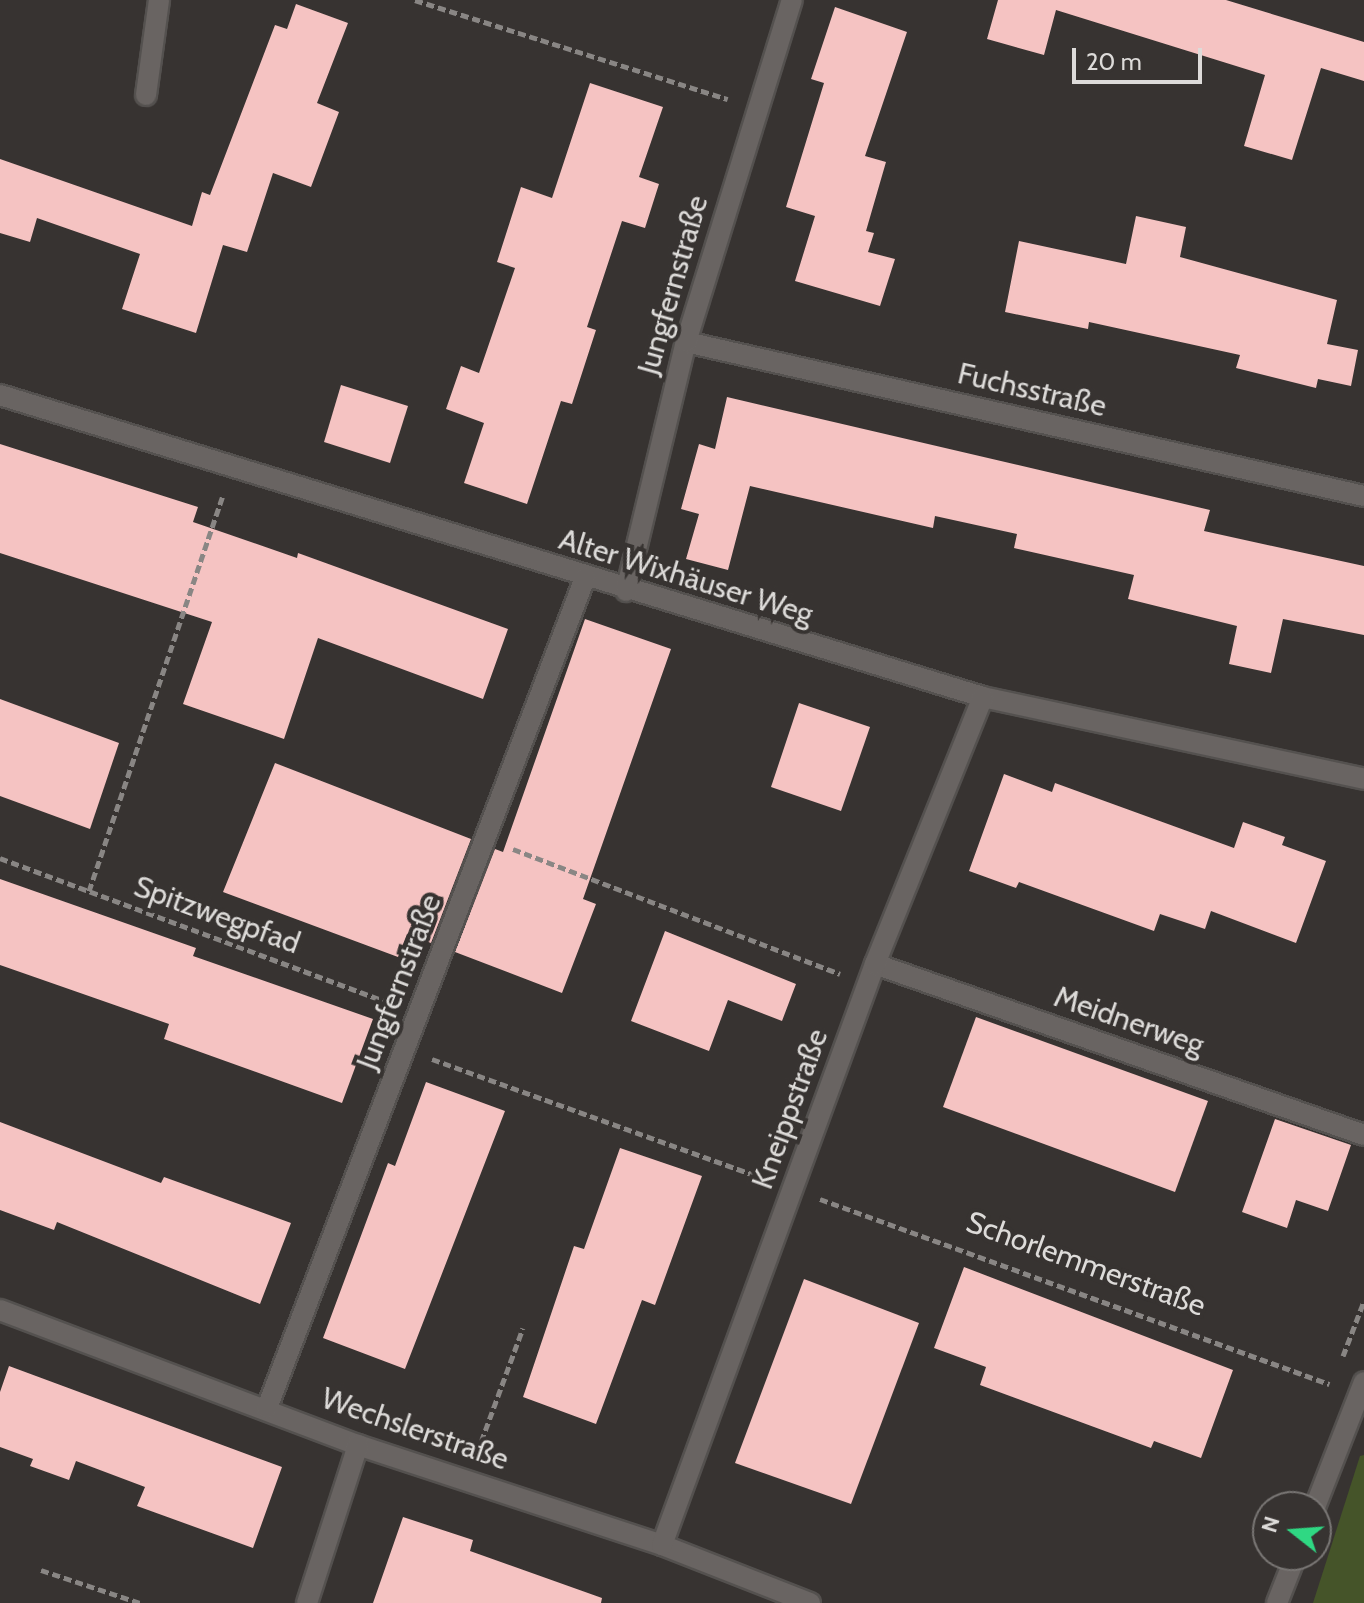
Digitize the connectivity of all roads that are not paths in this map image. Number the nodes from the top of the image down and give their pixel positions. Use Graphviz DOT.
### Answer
graph roads {
  1 [pos="159,0"];
  2 [pos="792,0"];
  3 [pos="146,95"];
  4 [pos="686,342"];
  5 [pos="0,395"];
  6 [pos="1364,496"];
  7 [pos="585,578"];
  8 [pos="626,591"];
  9 [pos="983,697"];
  10 [pos="1364,779"];
  11 [pos="875,964"];
  12 [pos="1364,1135"];
  13 [pos="0,1310"];
  14 [pos="1362,1389"];
  15 [pos="267,1408"];
  16 [pos="358,1445"];
  17 [pos="1321,1491"];
  18 [pos="662,1545"];
  19 [pos="1290,1571"];
  20 [pos="307,1603"];
  21 [pos="810,1603"];
  22 [pos="1277,1603"];
  1 -- 3 [label="street"];
  2 -- 4 [label="street, Jungfernstraße"];
  4 -- 6 [label="street, Fuchsstraße"];
  4 -- 8 [label="street, Jungfernstraße"];
  5 -- 7 [label="street, Alter Wixhäuser Weg"];
  7 -- 8 [label="street, Alter Wixhäuser Weg"];
  7 -- 15 [label="street, Jungfernstraße"];
  8 -- 9 [label="street, Alter Wixhäuser Weg"];
  9 -- 10 [label="street, Alter Wixhäuser Weg"];
  9 -- 11 [label="street, Kneippstraße"];
  11 -- 12 [label="street, Meidnerweg"];
  11 -- 18 [label="street, Kneippstraße"];
  13 -- 15 [label="street, Wechslerstraße"];
  14 -- 17 [label="street"];
  15 -- 16 [label="street, Wechslerstraße"];
  16 -- 18 [label="street, Wechslerstraße"];
  16 -- 20 [label="street"];
  18 -- 21 [label="street, Wechslerstraße"];
  19 -- 22 [label="street"];
}
